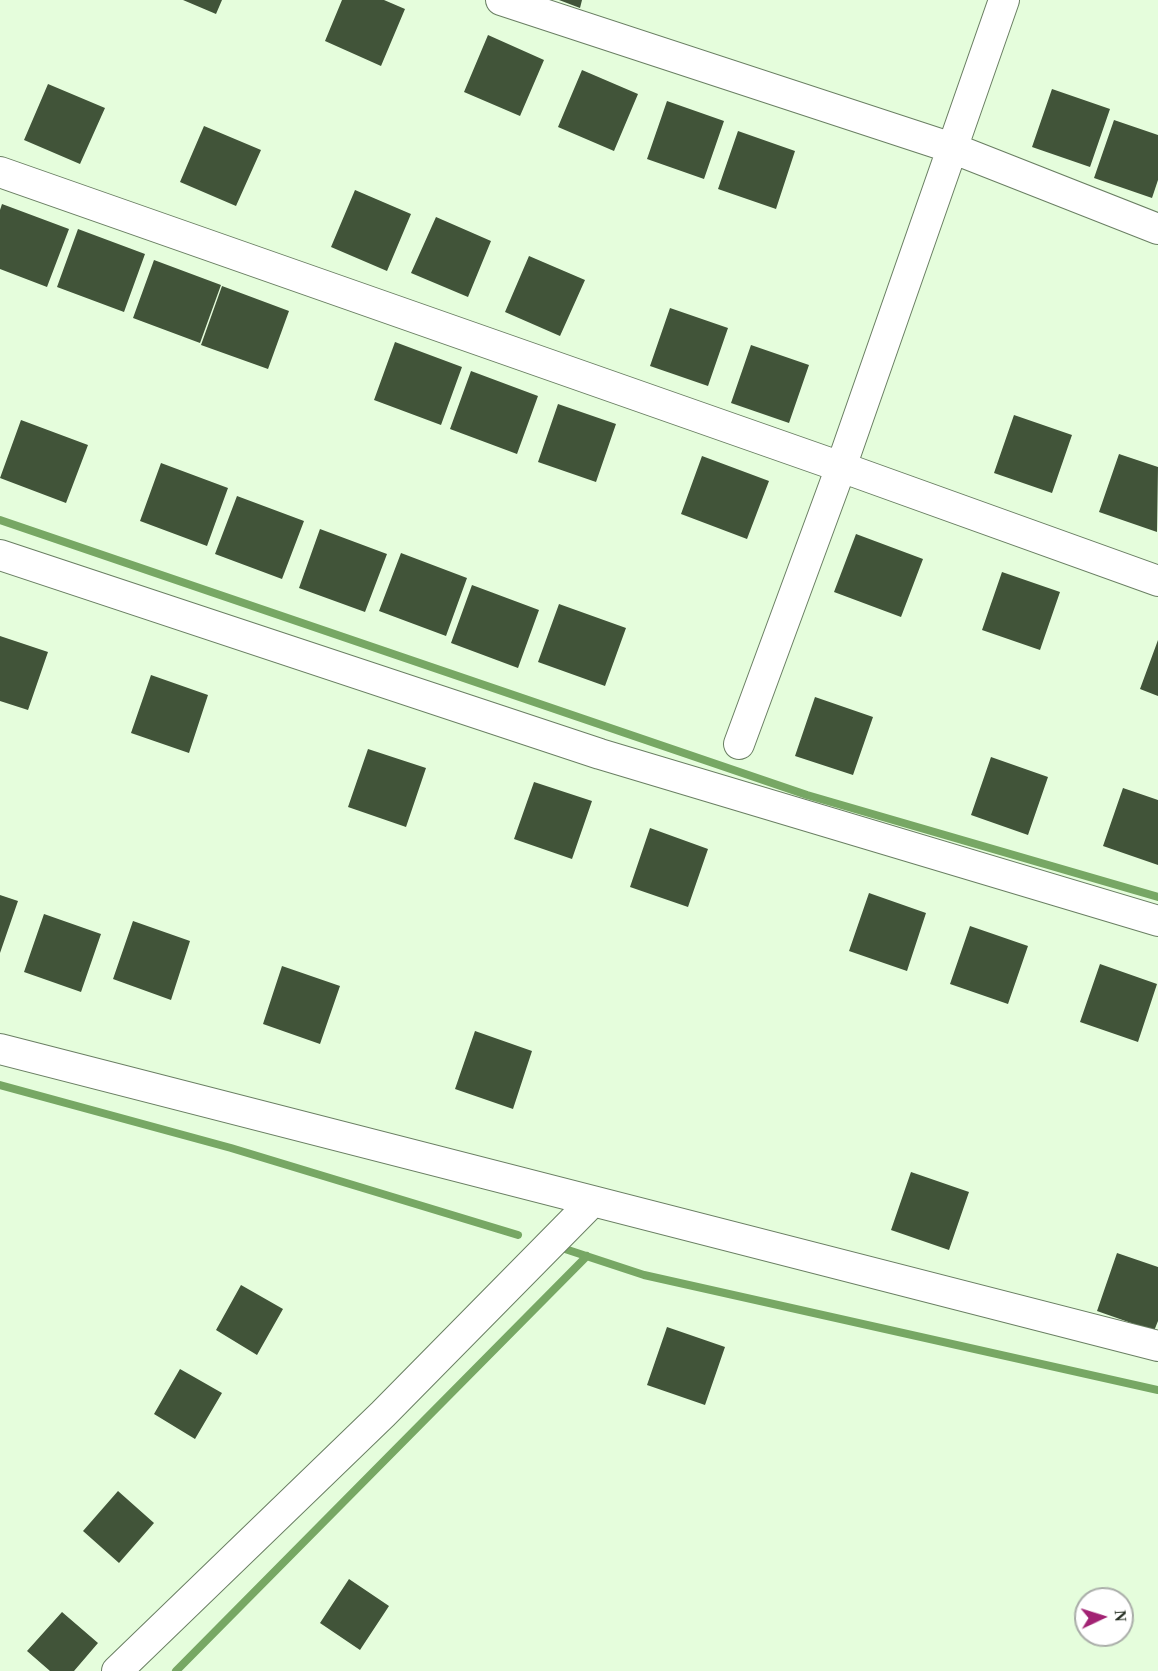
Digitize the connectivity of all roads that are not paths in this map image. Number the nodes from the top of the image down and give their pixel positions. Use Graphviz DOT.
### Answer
graph roads {
  1 [pos="501,0"];
  2 [pos="1004,0"];
  3 [pos="952,148"];
  4 [pos="0,172"];
  5 [pos="1158,228"];
  6 [pos="841,467"];
  7 [pos="0,555"];
  8 [pos="1158,581"];
  9 [pos="739,744"];
  10 [pos="1158,921"];
  11 [pos="0,1049"];
  12 [pos="592,1202"];
  13 [pos="1158,1346"];
  14 [pos="117,1671"];
  1 -- 3 [label="street"];
  2 -- 3 [label="street"];
  3 -- 5 [label="street"];
  3 -- 6 [label="street"];
  4 -- 6 [label="street"];
  6 -- 8 [label="street"];
  6 -- 9 [label="street"];
  7 -- 10 [label="street"];
  11 -- 12 [label="street"];
  12 -- 13 [label="street"];
  12 -- 14 [label="street"];
}
